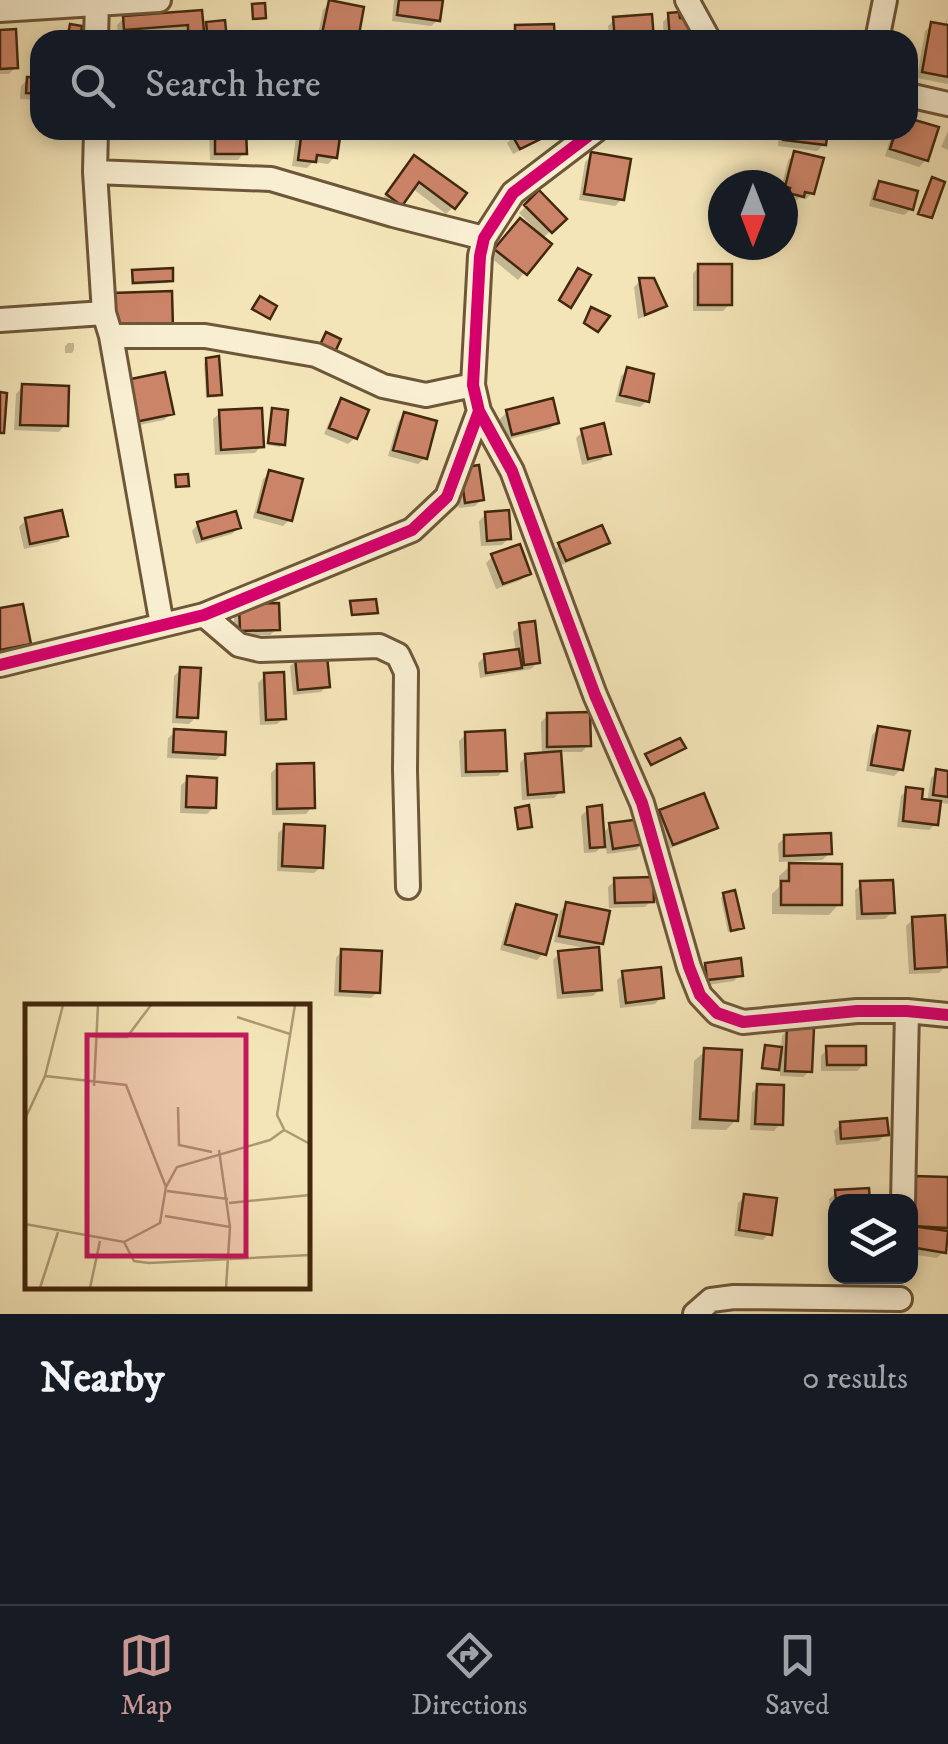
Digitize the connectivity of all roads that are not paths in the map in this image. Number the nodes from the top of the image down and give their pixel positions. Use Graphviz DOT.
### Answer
graph roads {
  1 [pos="159,0"];
  2 [pos="687,0"];
  3 [pos="885,0"];
  4 [pos="97,2"];
  5 [pos="0,10"];
  6 [pos="96,30"];
  7 [pos="704,30"];
  8 [pos="879,30"];
  9 [pos="918,97"];
  10 [pos="948,104"];
  11 [pos="96,140"];
  12 [pos="583,140"];
  13 [pos="95,172"];
  14 [pos="484,238"];
  15 [pos="0,320"];
  16 [pos="108,324"];
  17 [pos="473,385"];
  18 [pos="479,411"];
  19 [pos="204,614"];
  20 [pos="162,626"];
  21 [pos="0,665"];
  22 [pos="408,887"];
  23 [pos="907,1011"];
  24 [pos="948,1016"];
  25 [pos="902,1194"];
  26 [pos="901,1297"];
  27 [pos="695,1314"];
  1 -- 4 [label="street"];
  2 -- 7 [label="street"];
  3 -- 8 [label="street"];
  4 -- 5 [label="street"];
  4 -- 6 [label="street"];
  9 -- 10 [label="street"];
  11 -- 13 [label="street"];
  12 -- 14 [label="street"];
  13 -- 14 [label="street"];
  13 -- 16 [label="street"];
  14 -- 17 [label="street"];
  15 -- 16 [label="street"];
  16 -- 17 [label="street"];
  16 -- 20 [label="street"];
  17 -- 18 [label="street"];
  18 -- 19 [label="street"];
  18 -- 23 [label="street"];
  19 -- 20 [label="street"];
  19 -- 22 [label="street"];
  20 -- 21 [label="street"];
  23 -- 24 [label="street"];
  23 -- 25 [label="street"];
  26 -- 27 [label="street"];
}
